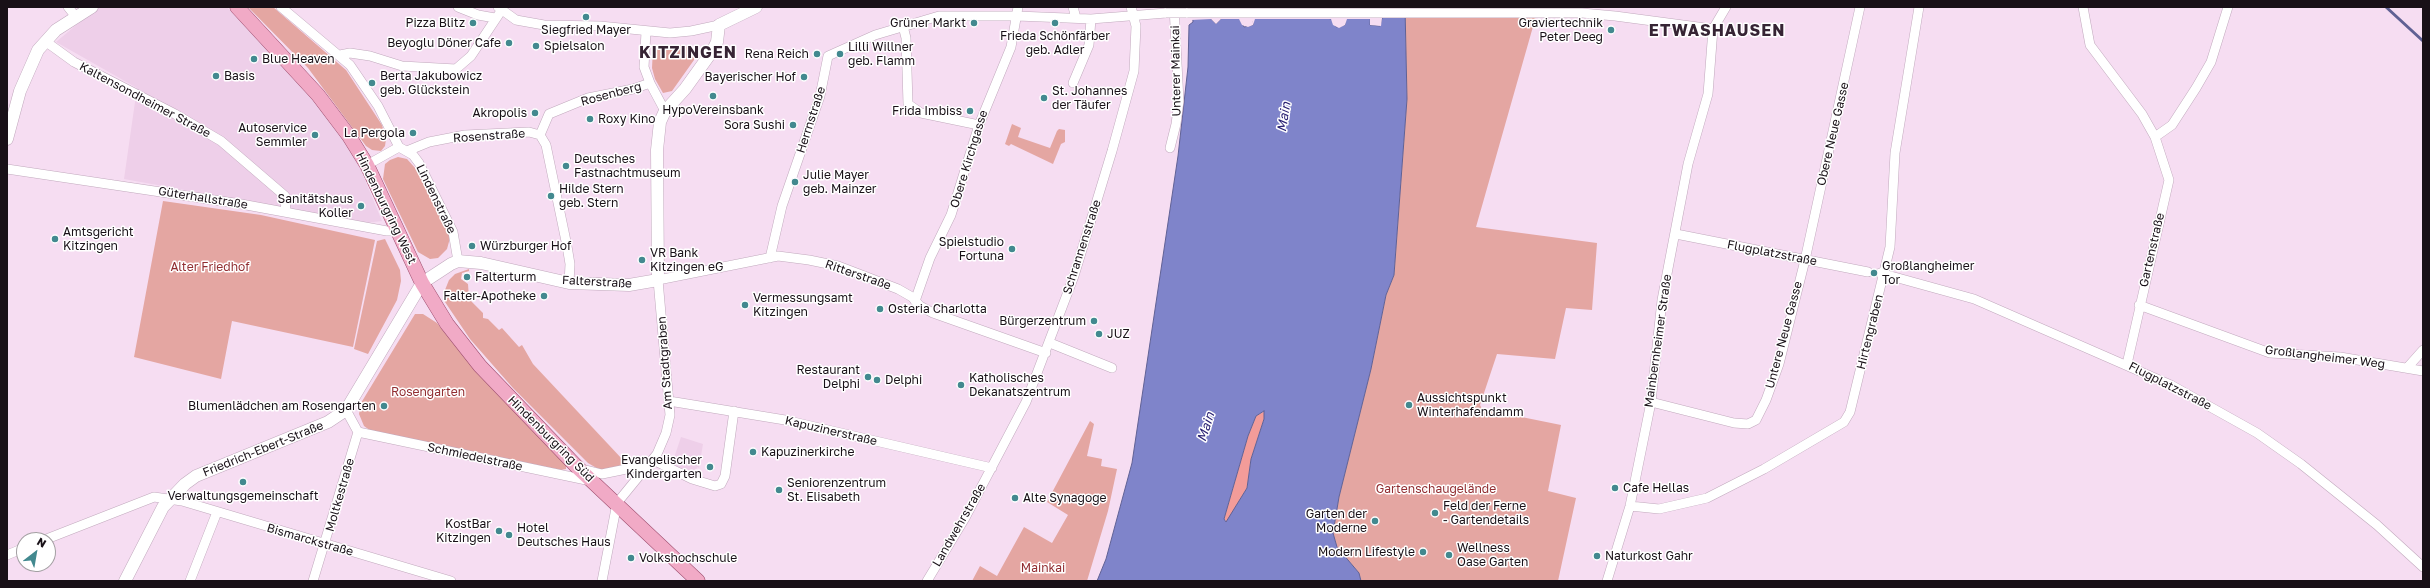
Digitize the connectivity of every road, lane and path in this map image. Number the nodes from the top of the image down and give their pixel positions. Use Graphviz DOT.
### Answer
graph roads {
  1 [pos="68,7"];
  2 [pos="92,7"];
  3 [pos="237,7"];
  4 [pos="281,7"];
  5 [pos="458,7"];
  6 [pos="756,7"];
  7 [pos="1073,7"];
  8 [pos="1726,7"];
  9 [pos="1860,7"];
  10 [pos="1919,7"];
  11 [pos="2083,7"];
  12 [pos="2228,7"];
  13 [pos="499,9"];
  14 [pos="1582,10"];
  15 [pos="938,11"];
  16 [pos="1017,11"];
  17 [pos="1133,11"];
  18 [pos="1171,12"];
  19 [pos="76,17"];
  20 [pos="495,18"];
  21 [pos="1076,18"];
  22 [pos="1091,19"];
  23 [pos="719,25"];
  24 [pos="903,26"];
  25 [pos="1712,29"];
  26 [pos="646,32"];
  27 [pos="45,41"];
  28 [pos="340,55"];
  29 [pos="650,83"];
  30 [pos="1073,83"];
  31 [pos="665,111"];
  32 [pos="978,125"];
  33 [pos="540,135"];
  34 [pos="2155,137"];
  35 [pos="7,139"];
  36 [pos="1170,148"];
  37 [pos="403,149"];
  38 [pos="367,165"];
  39 [pos="7,169"];
  40 [pos="286,212"];
  41 [pos="398,231"];
  42 [pos="1676,234"];
  43 [pos="770,258"];
  44 [pos="1805,260"];
  45 [pos="458,261"];
  46 [pos="1868,272"];
  47 [pos="1882,274"];
  48 [pos="658,280"];
  49 [pos="422,283"];
  50 [pos="569,283"];
  51 [pos="916,301"];
  52 [pos="2139,305"];
  53 [pos="1050,343"];
  54 [pos="2423,350"];
  55 [pos="1046,354"];
  56 [pos="2127,364"];
  57 [pos="1112,368"];
  58 [pos="2407,368"];
  59 [pos="2423,371"];
  60 [pos="669,401"];
  61 [pos="1651,402"];
  62 [pos="346,410"];
  63 [pos="734,411"];
  64 [pos="358,432"];
  65 [pos="650,462"];
  66 [pos="578,468"];
  67 [pos="992,468"];
  68 [pos="593,481"];
  69 [pos="170,499"];
  70 [pos="617,503"];
  71 [pos="1630,506"];
  72 [pos="217,512"];
  73 [pos="56,535"];
  74 [pos="325,545"];
  75 [pos="2423,567"];
  76 [pos="125,581"];
  77 [pos="190,581"];
  78 [pos="313,581"];
  79 [pos="451,581"];
  80 [pos="602,581"];
  81 [pos="698,581"];
  82 [pos="927,581"];
  83 [pos="1607,581"];
  1 -- 19 [label="street"];
  2 -- 19 [label="street"];
  3 -- 38 [label="main road, Hindenburgring West"];
  4 -- 28 [label="street, Lindenstraße"];
  5 -- 20 [label="street"];
  6 -- 23 [label="street"];
  7 -- 21 [label="street"];
  8 -- 25 [label="street"];
  9 -- 44 [label="street, Obere Neue Gasse"];
  10 -- 47 [label="street, Hirtengraben"];
  11 -- 34 [label="street, Gartenstraße"];
  12 -- 34 [label="street"];
  13 -- 20 [label="street"];
  13 -- 26 [label="street"];
  14 -- 18 [label="street, bridge"];
  14 -- 25 [label="street"];
  15 -- 16 [label="street"];
  15 -- 24 [label="street"];
  16 -- 21 [label="street"];
  16 -- 32 [label="street, Obere Kirchgasse"];
  17 -- 18 [label="street"];
  17 -- 22 [label="street"];
  17 -- 53 [label="street, Schrannenstraße"];
  18 -- 36 [label="street, Unterer Mainkai"];
  19 -- 27 [label="street"];
  20 -- 28 [label="street"];
  21 -- 22 [label="street"];
  22 -- 30 [label="street"];
  23 -- 26 [label="street"];
  23 -- 31 [label="street"];
  24 -- 32 [label="street"];
  24 -- 43 [label="street, Herrnstraße"];
  25 -- 42 [label="street, Mainbernheimer Straße"];
  26 -- 29 [label="street"];
  27 -- 35 [label="street"];
  27 -- 40 [label="street, Kaltensondheimer Straße"];
  28 -- 37 [label="street, Lindenstraße"];
  29 -- 31 [label="street"];
  29 -- 33 [label="street, Rosenberg"];
  31 -- 48 [label="street"];
  32 -- 51 [label="street, Obere Kirchgasse"];
  33 -- 37 [label="street, Rosenstraße"];
  33 -- 50 [label="street, Rosenstraße"];
  34 -- 52 [label="street, Gartenstraße"];
  37 -- 38 [label="street"];
  37 -- 45 [label="street, Lindenstraße"];
  38 -- 41 [label="main road, Hindenburgring West"];
  39 -- 40 [label="street, Güterhallstraße"];
  40 -- 41 [label="street, Güterhallstraße"];
  41 -- 49 [label="main road, Hindenburgring West"];
  42 -- 44 [label="street, Flugplatzstraße"];
  42 -- 61 [label="street, Mainbernheimer Straße"];
  43 -- 48 [label="street, Ritterstraße"];
  43 -- 51 [label="street, Ritterstraße"];
  44 -- 46 [label="street, Flugplatzstraße"];
  44 -- 61 [label="street, Untere Neue Gasse"];
  45 -- 49 [label="street"];
  45 -- 50 [label="street, Falterstraße"];
  47 -- 56 [label="street, Flugplatzstraße"];
  47 -- 71 [label="street, Hirtengraben"];
  48 -- 50 [label="street, Falterstraße"];
  48 -- 60 [label="street, Am Stadtgraben"];
  49 -- 62 [label="street, Friedrich-Ebert-Straße"];
  49 -- 66 [label="main road, Hindenburgring Süd"];
  51 -- 55 [label="street, Ritterstraße"];
  52 -- 56 [label="street, Gartenstraße"];
  52 -- 58 [label="street, Großlangheimer Weg"];
  53 -- 55 [label="street, Schrannenstraße"];
  53 -- 57 [label="street"];
  54 -- 58 [label="street"];
  55 -- 67 [label="street, Schrannenstraße"];
  56 -- 75 [label="street, Flugplatzstraße"];
  58 -- 59 [label="street, Großlangheimer Weg"];
  60 -- 63 [label="street, Kapuzinerstraße"];
  60 -- 65 [label="street, Am Stadtgraben"];
  61 -- 71 [label="street, Mainbernheimer Straße"];
  62 -- 64 [label="street"];
  62 -- 69 [label="street, Friedrich-Ebert-Straße"];
  63 -- 65 [label="street"];
  63 -- 67 [label="street, Kapuzinerstraße"];
  64 -- 68 [label="street, Schmiedelstraße"];
  64 -- 74 [label="street, Moltkestraße"];
  65 -- 66 [label="street"];
  65 -- 70 [label="street, Am Stadtgraben"];
  66 -- 68 [label="main road, Hindenburgring Süd"];
  67 -- 82 [label="street, Landwehrstraße"];
  68 -- 70 [label="main road, Hindenburgring Süd"];
  69 -- 72 [label="street, Bismarckstraße"];
  69 -- 73 [label="street"];
  69 -- 76 [label="street, Friedrich-Ebert-Straße"];
  70 -- 80 [label="street"];
  70 -- 81 [label="main road, Hindenburgring Süd"];
  71 -- 83 [label="street, Mainbernheimer Straße"];
  72 -- 74 [label="street, Bismarckstraße"];
  72 -- 77 [label="street"];
  74 -- 78 [label="street, Moltkestraße"];
  74 -- 79 [label="street, Bismarckstraße"];
}
